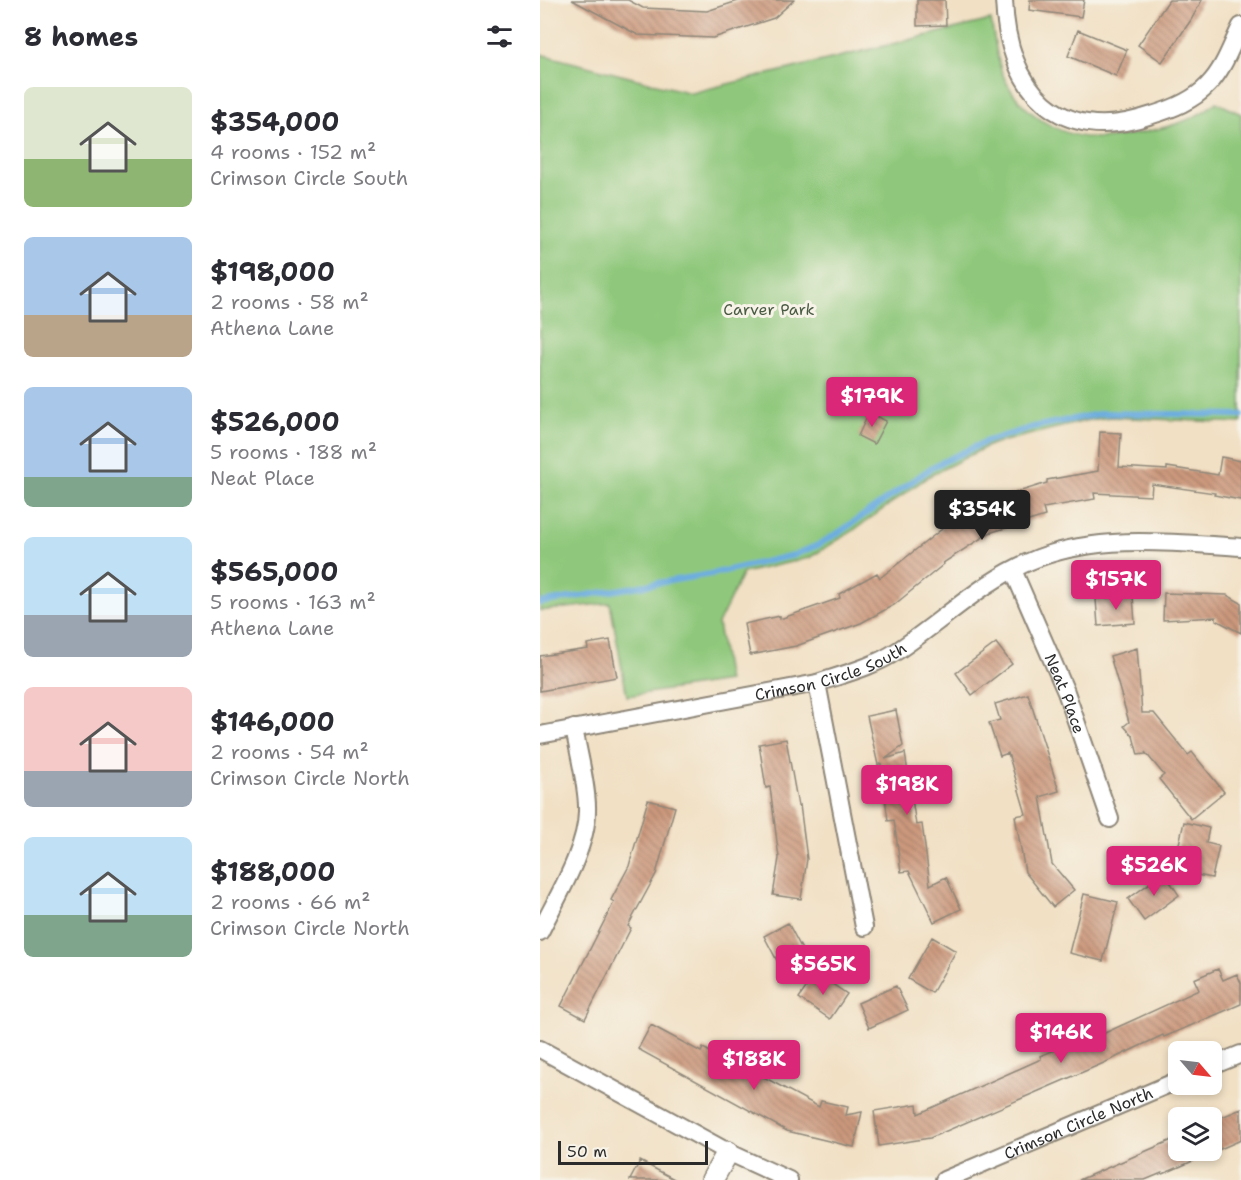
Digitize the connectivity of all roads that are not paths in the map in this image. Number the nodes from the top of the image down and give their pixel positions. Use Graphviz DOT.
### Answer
graph roads {
  1 [pos="1004,0"];
  2 [pos="1241,26"];
  3 [pos="1241,547"];
  4 [pos="1013,570"];
  5 [pos="817,683"];
  6 [pos="574,728"];
  7 [pos="540,735"];
  8 [pos="1110,819"];
  9 [pos="864,927"];
  10 [pos="540,932"];
  11 [pos="540,1049"];
  12 [pos="1241,1054"];
  13 [pos="1222,1062"];
  14 [pos="1168,1085"];
  15 [pos="728,1152"];
  16 [pos="712,1180"];
  17 [pos="789,1180"];
  18 [pos="944,1180"];
  1 -- 2 [label="street"];
  3 -- 4 [label="street, Crimson Circle South"];
  4 -- 5 [label="street, Crimson Circle South"];
  4 -- 8 [label="street, Neat Place"];
  5 -- 6 [label="street, Crimson Circle South"];
  5 -- 9 [label="street"];
  6 -- 7 [label="street, Crimson Circle South"];
  6 -- 10 [label="street"];
  11 -- 15 [label="street"];
  12 -- 13 [label="street"];
  14 -- 18 [label="street, Crimson Circle North"];
  15 -- 16 [label="street"];
  15 -- 17 [label="street"];
}
